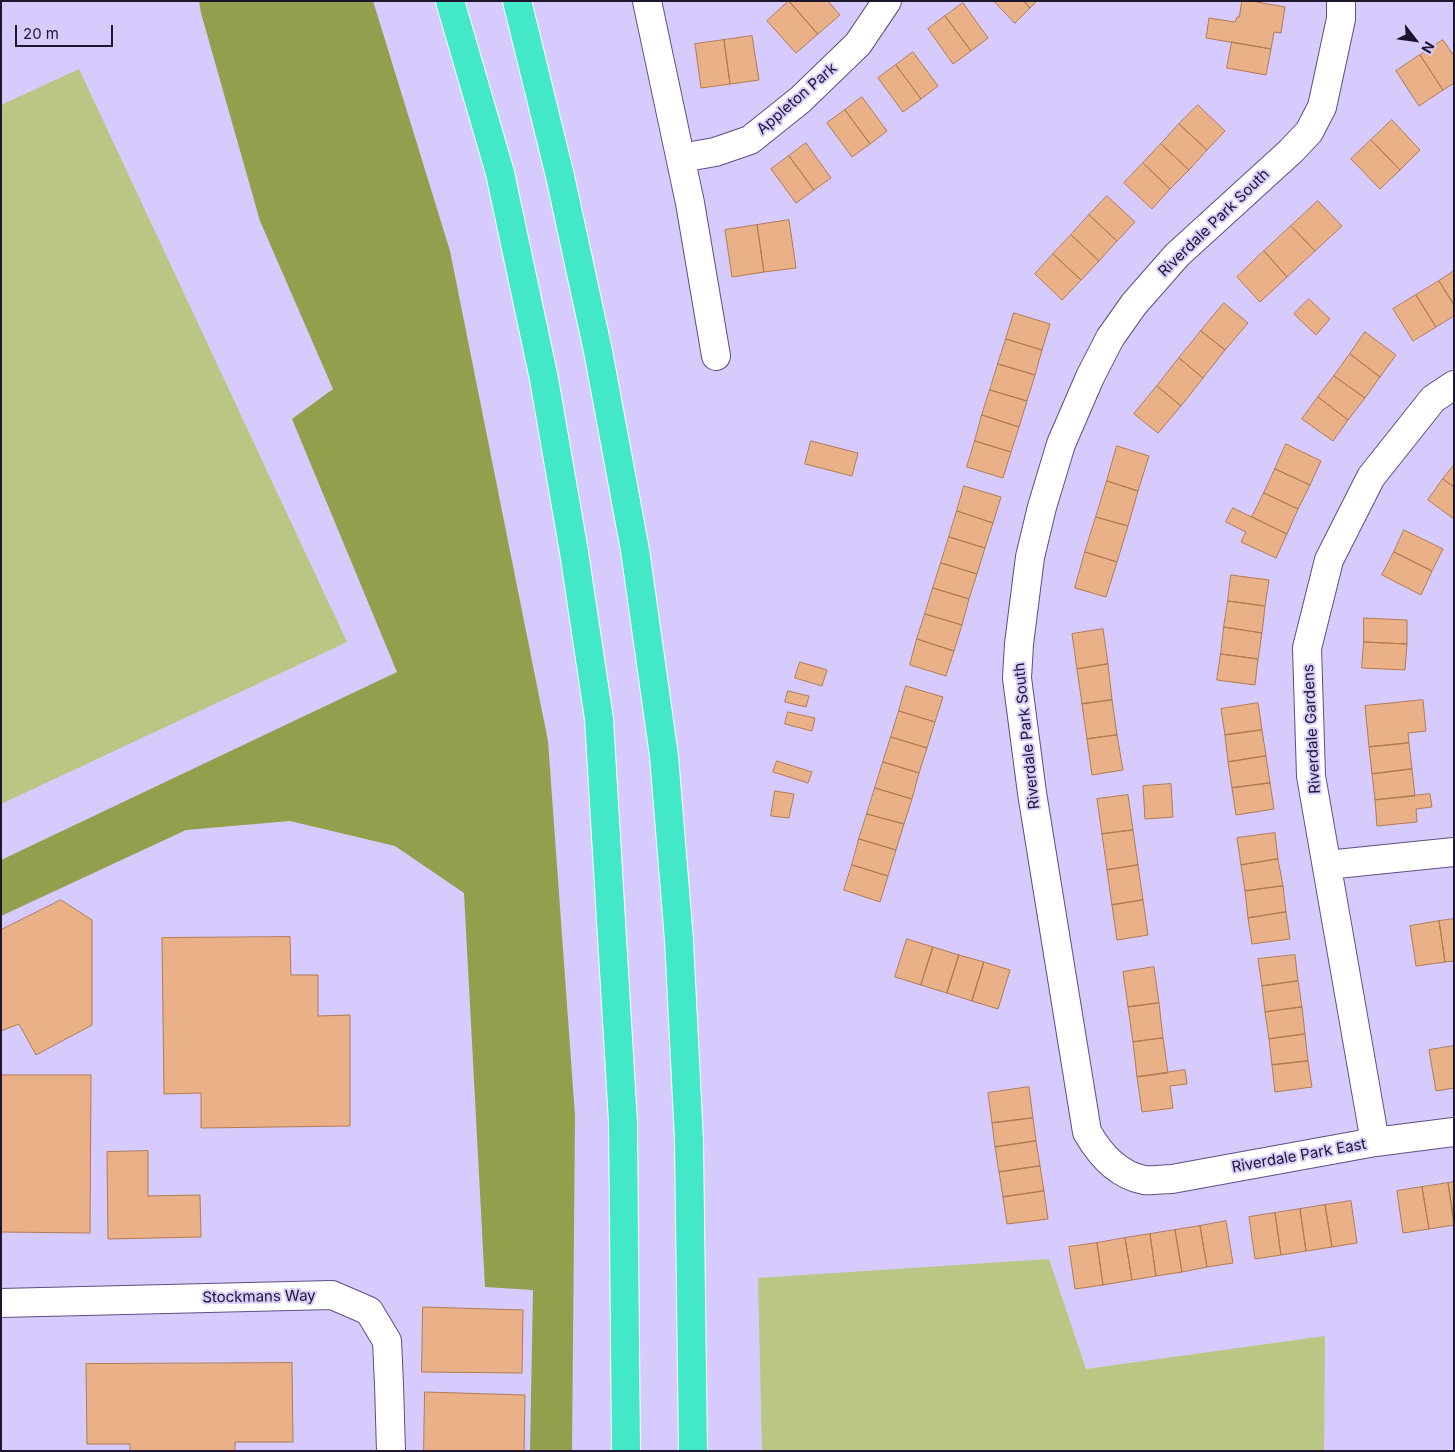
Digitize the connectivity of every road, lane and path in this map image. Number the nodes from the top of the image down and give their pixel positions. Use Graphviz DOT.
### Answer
graph roads {
  1 [pos="450,1"];
  2 [pos="517,1"];
  3 [pos="647,1"];
  4 [pos="887,1"];
  5 [pos="1341,1"];
  6 [pos="680,158"];
  7 [pos="716,356"];
  8 [pos="1454,385"];
  9 [pos="1454,852"];
  10 [pos="1327,865"];
  11 [pos="1454,1132"];
  12 [pos="1375,1142"];
  13 [pos="1144,1180"];
  14 [pos="1,1303"];
  15 [pos="391,1451"];
  16 [pos="626,1451"];
  17 [pos="693,1451"];
  1 -- 16 [label="highway"];
  2 -- 17 [label="highway"];
  3 -- 6 [label="street"];
  4 -- 6 [label="street, Appleton Park"];
  5 -- 13 [label="street, Riverdale Park South"];
  6 -- 7 [label="street"];
  8 -- 10 [label="street, Riverdale Gardens"];
  9 -- 10 [label="street"];
  10 -- 12 [label="street, Riverdale Gardens"];
  11 -- 12 [label="street, Riverdale Park East"];
  12 -- 13 [label="street, Riverdale Park East"];
  14 -- 15 [label="street, Stockmans Way"];
}
